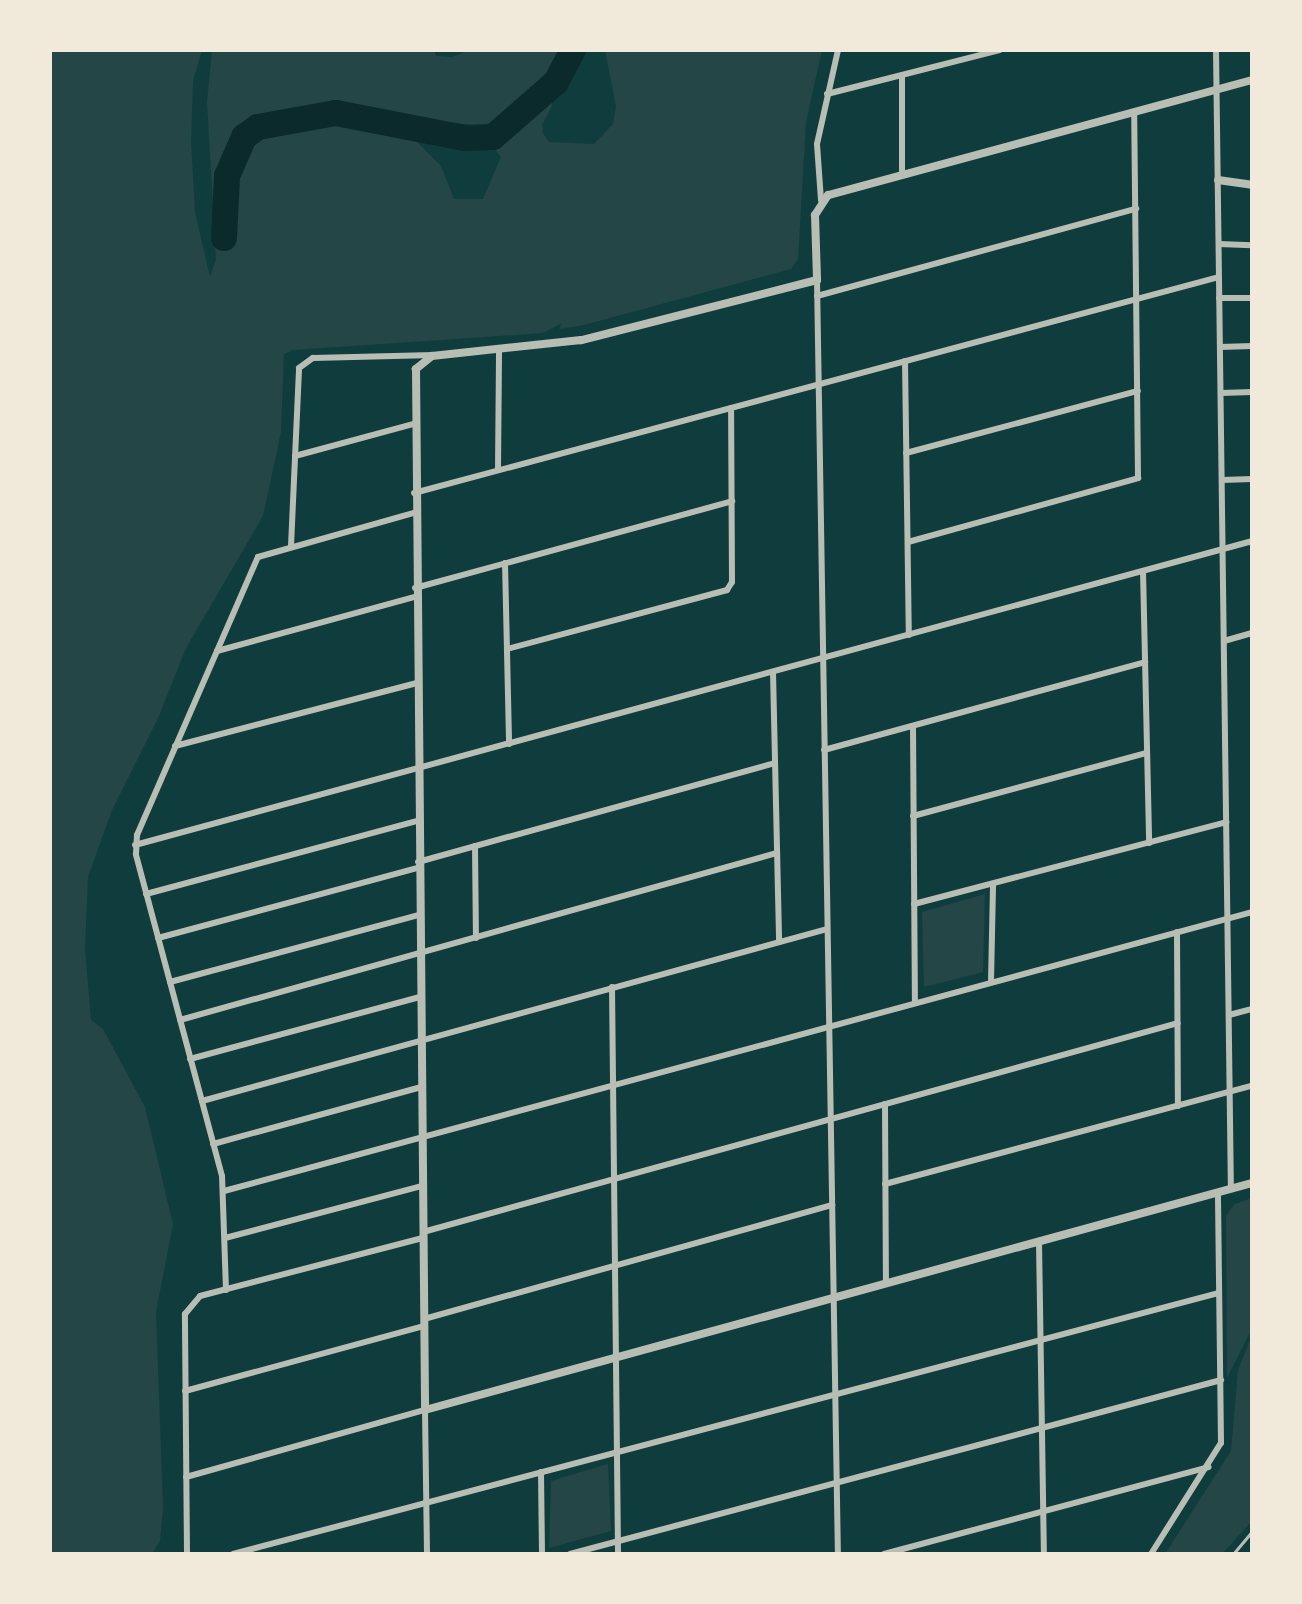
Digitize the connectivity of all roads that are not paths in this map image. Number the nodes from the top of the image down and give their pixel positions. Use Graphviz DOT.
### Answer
graph roads {
  1 [pos="838,50"];
  2 [pos="999,50"];
  3 [pos="1216,50"];
  4 [pos="902,76"];
  5 [pos="1252,80"];
  6 [pos="1217,90"];
  7 [pos="827,94"];
  8 [pos="1134,112"];
  9 [pos="902,175"];
  10 [pos="1218,180"];
  11 [pos="1252,185"];
  12 [pos="821,200"];
  13 [pos="1136,209"];
  14 [pos="1219,244"];
  15 [pos="1252,245"];
  16 [pos="1219,277"];
  17 [pos="817,280"];
  18 [pos="817,296"];
  19 [pos="1219,298"];
  20 [pos="1252,298"];
  21 [pos="1137,300"];
  22 [pos="1252,346"];
  23 [pos="1220,347"];
  24 [pos="499,350"];
  25 [pos="436,355"];
  26 [pos="905,361"];
  27 [pos="818,385"];
  28 [pos="1138,391"];
  29 [pos="1252,392"];
  30 [pos="1221,393"];
  31 [pos="731,408"];
  32 [pos="414,424"];
  33 [pos="906,453"];
  34 [pos="295,456"];
  35 [pos="498,470"];
  36 [pos="1252,479"];
  37 [pos="1222,480"];
  38 [pos="414,493"];
  39 [pos="732,501"];
  40 [pos="414,513"];
  41 [pos="1252,541"];
  42 [pos="908,542"];
  43 [pos="291,546"];
  44 [pos="1223,549"];
  45 [pos="505,563"];
  46 [pos="1143,571"];
  47 [pos="415,592"];
  48 [pos="1252,633"];
  49 [pos="909,635"];
  50 [pos="1224,641"];
  51 [pos="507,649"];
  52 [pos="217,651"];
  53 [pos="823,658"];
  54 [pos="1145,662"];
  55 [pos="773,672"];
  56 [pos="416,683"];
  57 [pos="913,726"];
  58 [pos="509,744"];
  59 [pos="175,746"];
  60 [pos="824,750"];
  61 [pos="1147,753"];
  62 [pos="775,763"];
  63 [pos="416,769"];
  64 [pos="913,816"];
  65 [pos="417,821"];
  66 [pos="1226,822"];
  67 [pos="1149,843"];
  68 [pos="135,845"];
  69 [pos="475,846"];
  70 [pos="777,853"];
  71 [pos="418,865"];
  72 [pos="993,884"];
  73 [pos="146,894"];
  74 [pos="914,904"];
  75 [pos="1252,912"];
  76 [pos="419,915"];
  77 [pos="1228,919"];
  78 [pos="827,929"];
  79 [pos="1177,932"];
  80 [pos="158,938"];
  81 [pos="476,938"];
  82 [pos="779,942"];
  83 [pos="419,954"];
  84 [pos="170,982"];
  85 [pos="991,982"];
  86 [pos="612,987"];
  87 [pos="420,997"];
  88 [pos="915,1003"];
  89 [pos="1252,1009"];
  90 [pos="1229,1015"];
  91 [pos="180,1020"];
  92 [pos="1178,1023"];
  93 [pos="829,1026"];
  94 [pos="421,1040"];
  95 [pos="190,1059"];
  96 [pos="613,1084"];
  97 [pos="1252,1086"];
  98 [pos="421,1087"];
  99 [pos="1230,1092"];
  100 [pos="202,1101"];
  101 [pos="885,1104"];
  102 [pos="1178,1106"];
  103 [pos="830,1119"];
  104 [pos="422,1136"];
  105 [pos="213,1144"];
  106 [pos="614,1179"];
  107 [pos="1252,1183"];
  108 [pos="885,1184"];
  109 [pos="422,1186"];
  110 [pos="1231,1189"];
  111 [pos="224,1191"];
  112 [pos="1218,1193"];
  113 [pos="832,1205"];
  114 [pos="423,1235"];
  115 [pos="225,1238"];
  116 [pos="1039,1242"];
  117 [pos="615,1266"];
  118 [pos="886,1283"];
  119 [pos="226,1290"];
  120 [pos="1219,1293"];
  121 [pos="833,1298"];
  122 [pos="424,1322"];
  123 [pos="1041,1340"];
  124 [pos="616,1358"];
  125 [pos="1221,1380"];
  126 [pos="185,1391"];
  127 [pos="835,1394"];
  128 [pos="425,1410"];
  129 [pos="1043,1427"];
  130 [pos="617,1452"];
  131 [pos="1210,1467"];
  132 [pos="541,1472"];
  133 [pos="186,1477"];
  134 [pos="837,1483"];
  135 [pos="426,1502"];
  136 [pos="1044,1511"];
  137 [pos="1252,1531"];
  138 [pos="618,1541"];
  139 [pos="187,1554"];
  140 [pos="233,1554"];
  141 [pos="427,1554"];
  142 [pos="542,1554"];
  143 [pos="570,1554"];
  144 [pos="618,1554"];
  145 [pos="838,1554"];
  146 [pos="884,1554"];
  147 [pos="1044,1554"];
  148 [pos="1151,1554"];
  149 [pos="1233,1554"];
  1 -- 7 [label="street"];
  2 -- 4 [label="street"];
  3 -- 6 [label="street"];
  4 -- 7 [label="street"];
  4 -- 9 [label="street"];
  5 -- 6 [label="street"];
  6 -- 8 [label="street"];
  6 -- 10 [label="street"];
  7 -- 12 [label="street"];
  8 -- 9 [label="street"];
  8 -- 13 [label="street"];
  9 -- 12 [label="street"];
  10 -- 11 [label="street"];
  10 -- 14 [label="street"];
  12 -- 17 [label="street"];
  13 -- 18 [label="street"];
  13 -- 21 [label="street"];
  14 -- 15 [label="street"];
  14 -- 16 [label="street"];
  16 -- 19 [label="street"];
  16 -- 21 [label="street"];
  17 -- 18 [label="street"];
  17 -- 24 [label="street"];
  18 -- 27 [label="street"];
  19 -- 20 [label="street"];
  19 -- 23 [label="street"];
  21 -- 26 [label="street"];
  21 -- 28 [label="street"];
  22 -- 23 [label="street"];
  23 -- 30 [label="street"];
  24 -- 25 [label="street"];
  24 -- 35 [label="street"];
  25 -- 32 [label="street"];
  25 -- 34 [label="street"];
  26 -- 27 [label="street"];
  26 -- 33 [label="street"];
  27 -- 31 [label="street"];
  27 -- 53 [label="street"];
  28 -- 33 [label="street"];
  28 -- 42 [label="street"];
  29 -- 30 [label="street"];
  30 -- 37 [label="street"];
  31 -- 35 [label="street"];
  31 -- 39 [label="street"];
  32 -- 34 [label="street"];
  32 -- 38 [label="street"];
  33 -- 42 [label="street"];
  34 -- 43 [label="street"];
  35 -- 38 [label="street"];
  36 -- 37 [label="street"];
  37 -- 44 [label="street"];
  38 -- 40 [label="street"];
  39 -- 45 [label="street"];
  39 -- 51 [label="street"];
  40 -- 43 [label="street"];
  40 -- 47 [label="street"];
  41 -- 44 [label="street"];
  42 -- 49 [label="street"];
  43 -- 52 [label="street"];
  44 -- 46 [label="street"];
  44 -- 50 [label="street"];
  45 -- 47 [label="street"];
  45 -- 51 [label="street"];
  46 -- 49 [label="street"];
  46 -- 54 [label="street"];
  47 -- 52 [label="street"];
  47 -- 56 [label="street"];
  48 -- 50 [label="street"];
  49 -- 53 [label="street"];
  50 -- 66 [label="street"];
  51 -- 58 [label="street"];
  52 -- 59 [label="street"];
  53 -- 55 [label="street"];
  53 -- 60 [label="street"];
  54 -- 57 [label="street"];
  54 -- 61 [label="street"];
  55 -- 58 [label="street"];
  55 -- 62 [label="street"];
  56 -- 59 [label="street"];
  56 -- 63 [label="street"];
  57 -- 60 [label="street"];
  57 -- 64 [label="street"];
  58 -- 63 [label="street"];
  59 -- 68 [label="street"];
  60 -- 78 [label="street"];
  61 -- 64 [label="street"];
  61 -- 67 [label="street"];
  62 -- 69 [label="street"];
  62 -- 70 [label="street"];
  63 -- 65 [label="street"];
  63 -- 68 [label="street"];
  64 -- 74 [label="street"];
  65 -- 71 [label="street"];
  65 -- 73 [label="street"];
  66 -- 67 [label="street"];
  66 -- 77 [label="street"];
  67 -- 72 [label="street"];
  68 -- 73 [label="street"];
  69 -- 71 [label="street"];
  69 -- 81 [label="street"];
  70 -- 81 [label="street"];
  70 -- 82 [label="street"];
  71 -- 76 [label="street"];
  71 -- 80 [label="street"];
  72 -- 74 [label="street"];
  72 -- 85 [label="street"];
  73 -- 80 [label="street"];
  74 -- 88 [label="street"];
  75 -- 77 [label="street"];
  76 -- 83 [label="street"];
  76 -- 84 [label="street"];
  77 -- 79 [label="street"];
  77 -- 90 [label="street"];
  78 -- 82 [label="street"];
  78 -- 93 [label="street"];
  79 -- 85 [label="street"];
  79 -- 92 [label="street"];
  80 -- 84 [label="street"];
  81 -- 83 [label="street"];
  82 -- 86 [label="street"];
  83 -- 87 [label="street"];
  83 -- 91 [label="street"];
  84 -- 91 [label="street"];
  85 -- 88 [label="street"];
  86 -- 94 [label="street"];
  86 -- 96 [label="street"];
  87 -- 94 [label="street"];
  87 -- 95 [label="street"];
  88 -- 93 [label="street"];
  89 -- 90 [label="street"];
  90 -- 99 [label="street"];
  91 -- 95 [label="street"];
  92 -- 101 [label="street"];
  92 -- 102 [label="street"];
  93 -- 96 [label="street"];
  93 -- 103 [label="street"];
  94 -- 98 [label="street"];
  94 -- 100 [label="street"];
  95 -- 100 [label="street"];
  96 -- 104 [label="street"];
  96 -- 106 [label="street"];
  97 -- 99 [label="street"];
  98 -- 104 [label="street"];
  98 -- 105 [label="street"];
  99 -- 102 [label="street"];
  99 -- 110 [label="street"];
  100 -- 105 [label="street"];
  101 -- 103 [label="street"];
  101 -- 108 [label="street"];
  102 -- 108 [label="street"];
  103 -- 106 [label="street"];
  103 -- 113 [label="street"];
  104 -- 109 [label="street"];
  104 -- 111 [label="street"];
  105 -- 111 [label="street"];
  106 -- 114 [label="street"];
  106 -- 117 [label="street"];
  107 -- 110 [label="street"];
  108 -- 118 [label="street"];
  109 -- 114 [label="street"];
  109 -- 115 [label="street"];
  110 -- 112 [label="street"];
  111 -- 115 [label="street"];
  112 -- 116 [label="street"];
  112 -- 120 [label="street"];
  113 -- 117 [label="street"];
  113 -- 121 [label="street"];
  114 -- 119 [label="street"];
  114 -- 122 [label="street"];
  115 -- 119 [label="street"];
  116 -- 118 [label="street"];
  116 -- 123 [label="street"];
  117 -- 122 [label="street"];
  117 -- 124 [label="street"];
  118 -- 121 [label="street"];
  119 -- 126 [label="street"];
  120 -- 123 [label="street"];
  120 -- 125 [label="street"];
  121 -- 124 [label="street"];
  121 -- 127 [label="street"];
  122 -- 126 [label="street"];
  122 -- 128 [label="street"];
  123 -- 127 [label="street"];
  123 -- 129 [label="street"];
  124 -- 128 [label="street"];
  124 -- 130 [label="street"];
  125 -- 129 [label="street"];
  125 -- 131 [label="street"];
  126 -- 133 [label="street"];
  127 -- 130 [label="street"];
  127 -- 134 [label="street"];
  128 -- 133 [label="street"];
  128 -- 135 [label="street"];
  129 -- 134 [label="street"];
  129 -- 136 [label="street"];
  130 -- 132 [label="street"];
  130 -- 138 [label="street"];
  131 -- 136 [label="street"];
  131 -- 148 [label="street"];
  132 -- 135 [label="street"];
  132 -- 142 [label="street"];
  133 -- 139 [label="street"];
  134 -- 138 [label="street"];
  134 -- 145 [label="street"];
  135 -- 140 [label="street"];
  135 -- 141 [label="street"];
  136 -- 146 [label="street"];
  136 -- 147 [label="street"];
  137 -- 149 [label="lane"];
  138 -- 143 [label="street"];
  138 -- 144 [label="street"];
}
